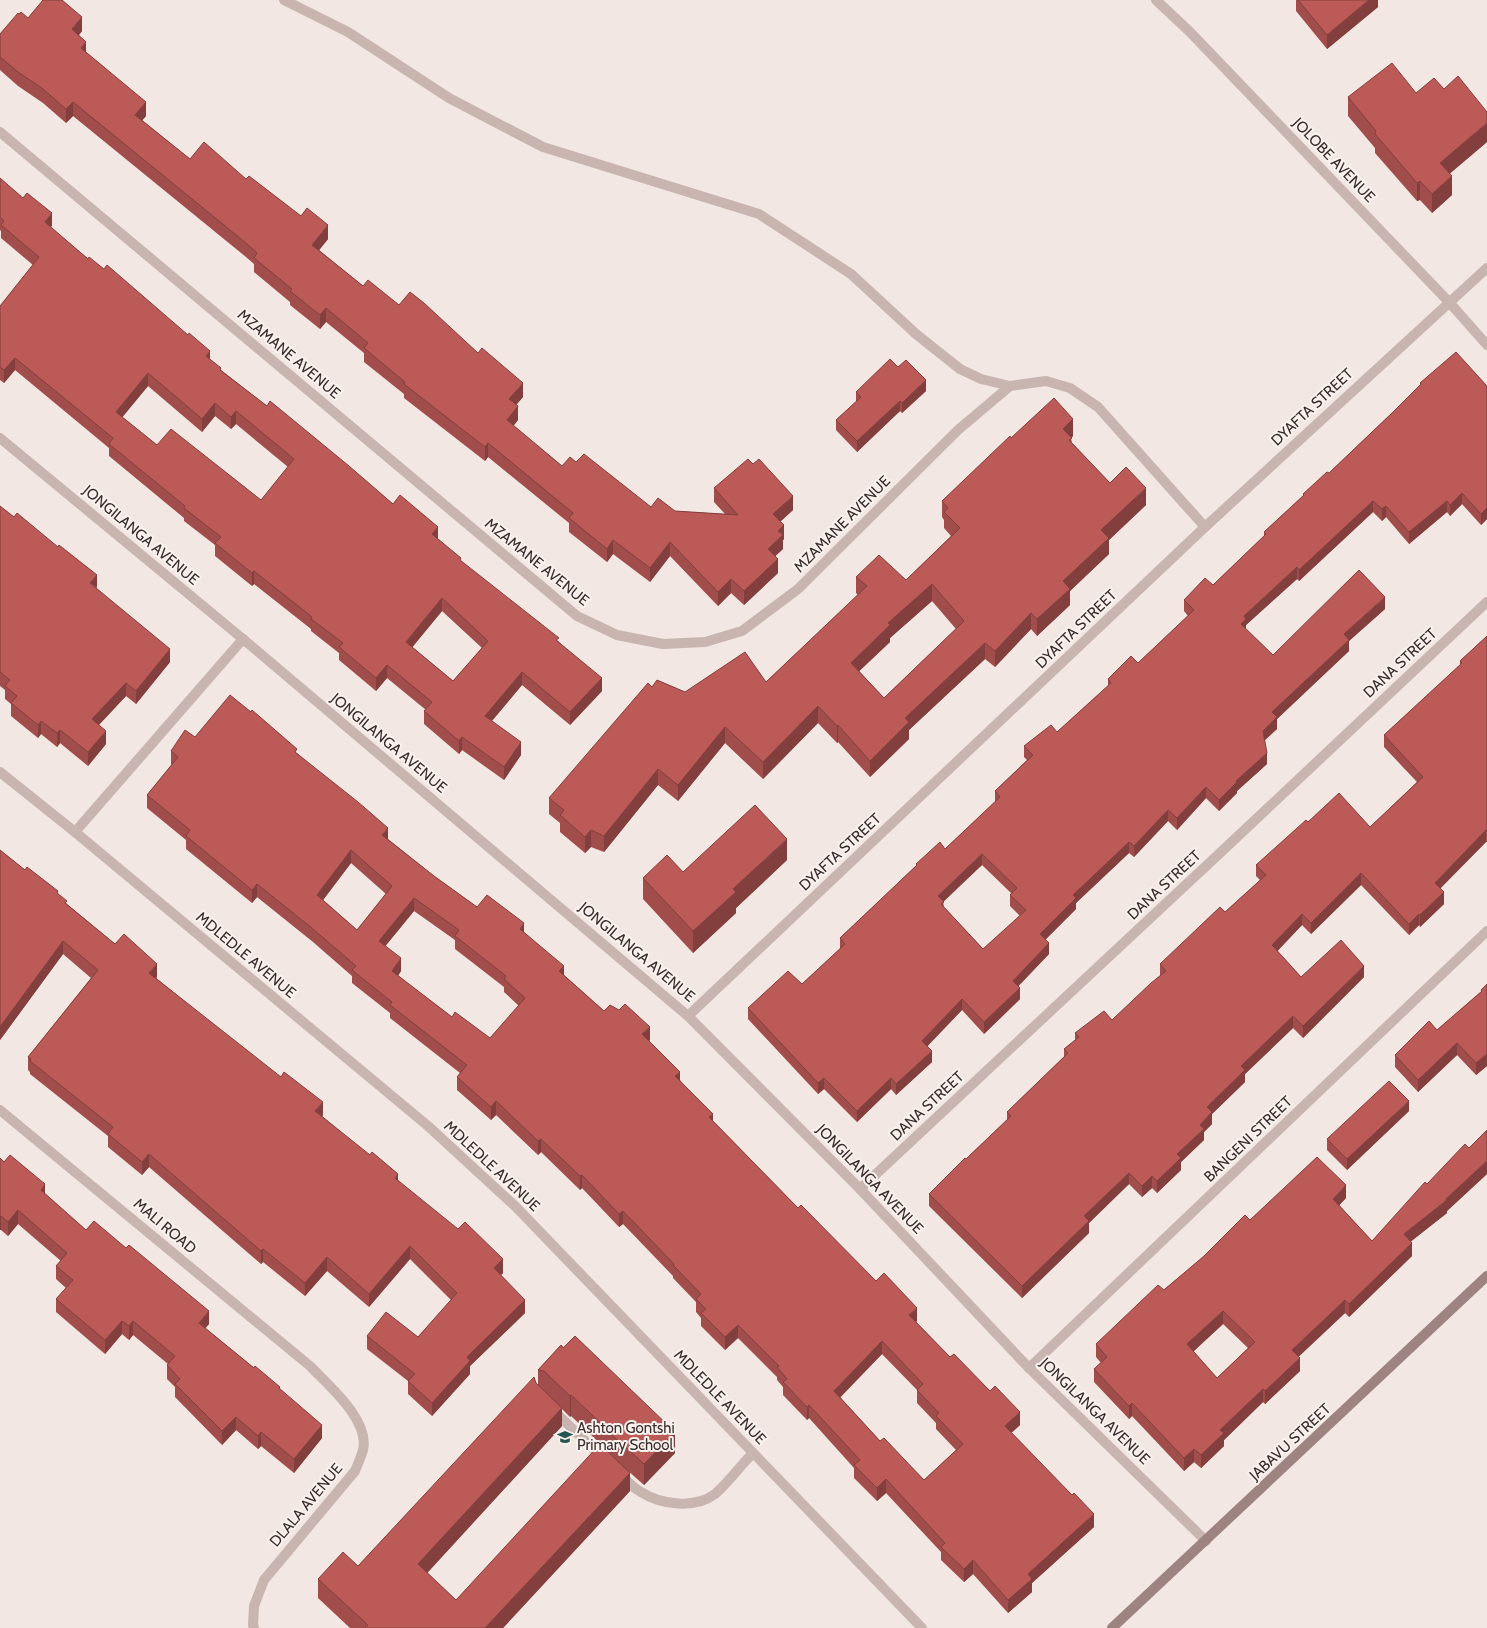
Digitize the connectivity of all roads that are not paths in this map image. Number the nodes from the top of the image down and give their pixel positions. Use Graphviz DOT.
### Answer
graph roads {
  1 [pos="284,0"];
  2 [pos="1156,0"];
  3 [pos="0,132"];
  4 [pos="1487,268"];
  5 [pos="1449,302"];
  6 [pos="1487,345"];
  7 [pos="1010,386"];
  8 [pos="0,438"];
  9 [pos="1205,526"];
  10 [pos="1487,602"];
  11 [pos="243,639"];
  12 [pos="0,772"];
  13 [pos="75,832"];
  14 [pos="1487,931"];
  15 [pos="688,1016"];
  16 [pos="0,1110"];
  17 [pos="860,1189"];
  18 [pos="1487,1276"];
  19 [pos="310,1366"];
  20 [pos="1030,1368"];
  21 [pos="546,1403"];
  22 [pos="753,1453"];
  23 [pos="1206,1541"];
  24 [pos="254,1628"];
  25 [pos="922,1628"];
  26 [pos="1112,1628"];
  1 -- 7 [label="street"];
  2 -- 5 [label="street, JOLOBE AVENUE"];
  3 -- 7 [label="street, MZAMANE AVENUE"];
  4 -- 5 [label="street, DYAFTA STREET"];
  5 -- 6 [label="street, JOLOBE AVENUE"];
  5 -- 9 [label="street, DYAFTA STREET"];
  7 -- 9 [label="street"];
  8 -- 11 [label="street, JONGILANGA AVENUE"];
  9 -- 15 [label="street, DYAFTA STREET"];
  10 -- 17 [label="street, DANA STREET"];
  11 -- 13 [label="street"];
  11 -- 15 [label="street, JONGILANGA AVENUE"];
  12 -- 13 [label="street, MDLEDLE AVENUE"];
  13 -- 22 [label="street, MDLEDLE AVENUE"];
  14 -- 20 [label="street, BANGENI STREET"];
  15 -- 17 [label="street, JONGILANGA AVENUE"];
  16 -- 19 [label="street, MALI ROAD"];
  17 -- 20 [label="street, JONGILANGA AVENUE"];
  18 -- 23 [label="street, JABAVU STREET"];
  19 -- 24 [label="street, DLALA AVENUE"];
  20 -- 23 [label="street, JONGILANGA AVENUE"];
  21 -- 22 [label="street"];
  22 -- 25 [label="street, MDLEDLE AVENUE"];
  23 -- 26 [label="street, JABAVU STREET"];
}
